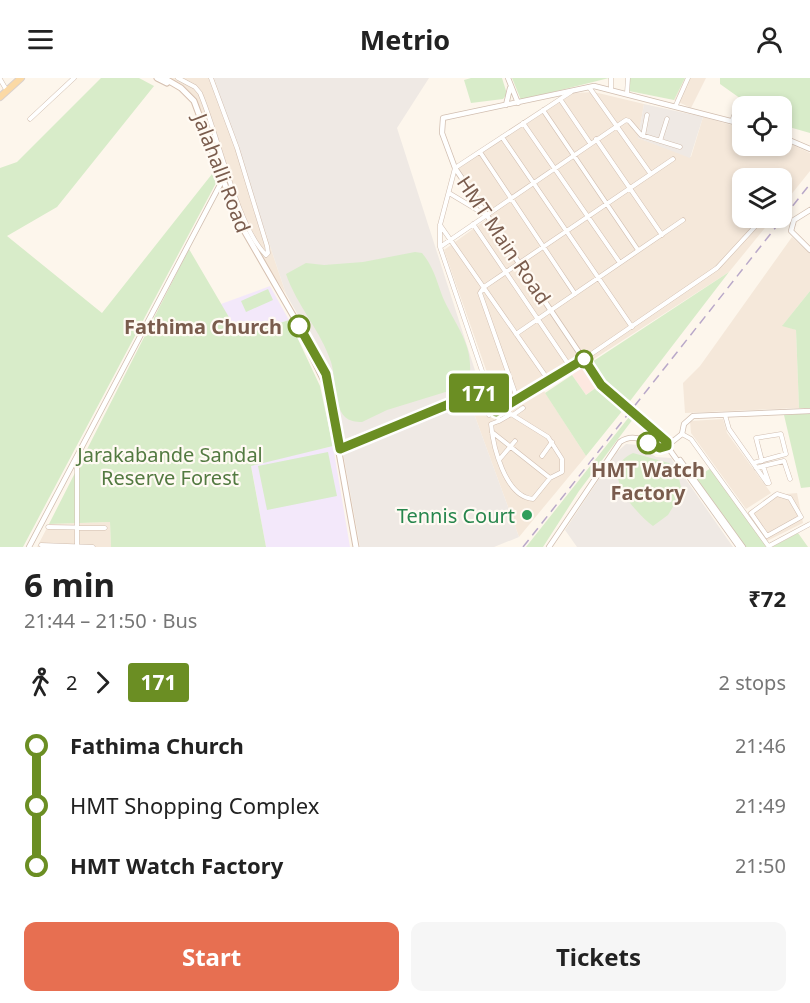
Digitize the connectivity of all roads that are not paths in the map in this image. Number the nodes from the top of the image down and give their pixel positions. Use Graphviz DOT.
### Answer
graph roads {
  1 [pos="20,78"];
  2 [pos="74,78"];
  3 [pos="157,78"];
  4 [pos="164,78"];
  5 [pos="178,78"];
  6 [pos="211,78"];
  7 [pos="508,78"];
  8 [pos="611,78"];
  9 [pos="628,78"];
  10 [pos="688,78"];
  11 [pos="0,79"];
  12 [pos="510,86"];
  13 [pos="589,87"];
  14 [pos="574,90"];
  15 [pos="611,90"];
  16 [pos="7,91"];
  17 [pos="627,93"];
  18 [pos="0,97"];
  19 [pos="560,99"];
  20 [pos="518,103"];
  21 [pos="506,105"];
  22 [pos="676,105"];
  23 [pos="543,110"];
  24 [pos="647,115"];
  25 [pos="30,119"];
  26 [pos="667,119"];
  27 [pos="732,121"];
  28 [pos="523,123"];
  29 [pos="616,125"];
  30 [pos="643,136"];
  31 [pos="502,137"];
  32 [pos="596,139"];
  33 [pos="660,141"];
  34 [pos="792,141"];
  35 [pos="590,143"];
  36 [pos="680,147"];
  37 [pos="810,149"];
  38 [pos="480,152"];
  39 [pos="574,154"];
  40 [pos="673,159"];
  41 [pos="555,167"];
  42 [pos="455,168"];
  43 [pos="650,173"];
  44 [pos="221,182"];
  45 [pos="534,182"];
  46 [pos="630,187"];
  47 [pos="449,193"];
  48 [pos="511,198"];
  49 [pos="606,203"];
  50 [pos="810,210"];
  51 [pos="486,215"];
  52 [pos="588,215"];
  53 [pos="683,220"];
  54 [pos="473,224"];
  55 [pos="440,225"];
  56 [pos="260,226"];
  57 [pos="754,228"];
  58 [pos="249,230"];
  59 [pos="568,230"];
  60 [pos="662,235"];
  61 [pos="452,239"];
  62 [pos="440,247"];
  63 [pos="543,247"];
  64 [pos="638,250"];
  65 [pos="810,250"];
  66 [pos="519,263"];
  67 [pos="620,263"];
  68 [pos="506,272"];
  69 [pos="599,277"];
  70 [pos="484,287"];
  71 [pos="575,294"];
  72 [pos="551,310"];
  73 [pos="538,319"];
  74 [pos="632,327"];
  75 [pos="516,334"];
  76 [pos="584,359"];
  77 [pos="571,368"];
  78 [pos="549,381"];
  79 [pos="488,388"];
  80 [pos="518,401"];
  81 [pos="524,408"];
  82 [pos="810,411"];
  83 [pos="496,412"];
  84 [pos="489,415"];
  85 [pos="725,415"];
  86 [pos="513,416"];
  87 [pos="500,421"];
  88 [pos="492,432"];
  89 [pos="682,434"];
  90 [pos="515,441"];
  91 [pos="552,442"];
  92 [pos="667,446"];
  93 [pos="510,447"];
  94 [pos="338,449"];
  95 [pos="76,456"];
  96 [pos="542,456"];
  97 [pos="498,460"];
  98 [pos="762,463"];
  99 [pos="755,465"];
  100 [pos="550,478"];
  101 [pos="790,479"];
  102 [pos="810,524"];
  103 [pos="782,525"];
  104 [pos="48,527"];
  105 [pos="77,527"];
  106 [pos="105,528"];
  107 [pos="789,534"];
  108 [pos="41,545"];
  109 [pos="769,546"];
  110 [pos="29,547"];
  111 [pos="77,547"];
  112 [pos="93,547"];
  113 [pos="356,547"];
  114 [pos="549,547"];
  115 [pos="741,547"];
  1 -- 16 [label="main road"];
  2 -- 25 [label="street"];
  3 -- 44 [label="main road, Jalahalli Road"];
  4 -- 44 [label="main road, Jalahalli Road"];
  5 -- 58 [label="street"];
  6 -- 56 [label="street"];
  7 -- 12 [label="street"];
  8 -- 15 [label="street"];
  9 -- 17 [label="street"];
  10 -- 22 [label="street"];
  11 -- 16 [label="street"];
  12 -- 20 [label="street"];
  12 -- 21 [label="street"];
  13 -- 14 [label="street, HMT Main Road"];
  13 -- 15 [label="street, HMT Main Road"];
  13 -- 29 [label="street"];
  14 -- 19 [label="street"];
  14 -- 20 [label="street, HMT Main Road"];
  15 -- 17 [label="street, HMT Main Road"];
  16 -- 18 [label="main road"];
  17 -- 22 [label="street, HMT Main Road"];
  19 -- 23 [label="street"];
  19 -- 35 [label="street"];
  20 -- 21 [label="street, HMT Main Road"];
  21 -- 42 [label="street, HMT Main Road"];
  22 -- 27 [label="street, HMT Main Road"];
  23 -- 28 [label="street"];
  23 -- 39 [label="street"];
  24 -- 30 [label="street"];
  26 -- 33 [label="street"];
  28 -- 31 [label="street"];
  28 -- 41 [label="street"];
  29 -- 30 [label="street"];
  29 -- 32 [label="street"];
  29 -- 43 [label="street"];
  30 -- 33 [label="street"];
  31 -- 38 [label="street"];
  31 -- 45 [label="street"];
  32 -- 35 [label="street"];
  32 -- 46 [label="street"];
  33 -- 36 [label="street"];
  34 -- 37 [label="street"];
  35 -- 39 [label="street"];
  38 -- 42 [label="street"];
  38 -- 48 [label="street"];
  39 -- 41 [label="street"];
  39 -- 49 [label="street"];
  40 -- 43 [label="street"];
  41 -- 45 [label="street"];
  41 -- 52 [label="street"];
  42 -- 47 [label="street"];
  42 -- 51 [label="street, HMT Main Road"];
  43 -- 46 [label="street"];
  44 -- 94 [label="main road, Jalahalli Road"];
  44 -- 95 [label="street"];
  45 -- 48 [label="street"];
  45 -- 59 [label="street"];
  46 -- 49 [label="street"];
  46 -- 60 [label="street"];
  47 -- 51 [label="street"];
  47 -- 55 [label="street"];
  48 -- 51 [label="street"];
  48 -- 63 [label="street"];
  49 -- 52 [label="street"];
  49 -- 64 [label="street"];
  50 -- 65 [label="street"];
  51 -- 54 [label="street"];
  51 -- 66 [label="street, HMT Main Road"];
  52 -- 59 [label="street"];
  52 -- 67 [label="street"];
  53 -- 60 [label="street"];
  54 -- 61 [label="street"];
  54 -- 68 [label="street"];
  55 -- 61 [label="street"];
  55 -- 62 [label="street"];
  56 -- 58 [label="street"];
  56 -- 58 [label="street"];
  57 -- 74 [label="street"];
  59 -- 63 [label="street"];
  59 -- 69 [label="street"];
  60 -- 64 [label="street"];
  61 -- 62 [label="street"];
  61 -- 70 [label="street"];
  62 -- 79 [label="street"];
  63 -- 66 [label="street"];
  63 -- 71 [label="street"];
  64 -- 67 [label="street"];
  66 -- 68 [label="street"];
  66 -- 72 [label="street, HMT Main Road"];
  67 -- 69 [label="street"];
  68 -- 70 [label="street"];
  68 -- 73 [label="street"];
  69 -- 71 [label="street"];
  69 -- 74 [label="street"];
  70 -- 75 [label="street"];
  70 -- 80 [label="street"];
  71 -- 72 [label="street"];
  72 -- 73 [label="street"];
  72 -- 76 [label="street, HMT Main Road"];
  73 -- 75 [label="street"];
  73 -- 77 [label="street"];
  74 -- 76 [label="street"];
  75 -- 78 [label="street"];
  76 -- 77 [label="street"];
  76 -- 92 [label="street, HMT Main Road, bridge"];
  77 -- 78 [label="street"];
  78 -- 80 [label="street"];
  79 -- 83 [label="street"];
  79 -- 94 [label="street"];
  80 -- 83 [label="street"];
  81 -- 86 [label="street"];
  82 -- 85 [label="street"];
  83 -- 84 [label="street"];
  83 -- 87 [label="street"];
  85 -- 89 [label="street"];
  85 -- 99 [label="street"];
  86 -- 87 [label="street"];
  86 -- 91 [label="street"];
  87 -- 88 [label="street"];
  88 -- 93 [label="street"];
  88 -- 97 [label="street"];
  89 -- 92 [label="street"];
  89 -- 109 [label="street"];
  90 -- 93 [label="street"];
  91 -- 96 [label="street"];
  91 -- 100 [label="street"];
  92 -- 114 [label="street"];
  92 -- 115 [label="street, HMT Main Road"];
  93 -- 97 [label="street"];
  93 -- 100 [label="street"];
  94 -- 113 [label="main road, Jalahalli Road"];
  95 -- 105 [label="street"];
  95 -- 110 [label="street"];
  97 -- 100 [label="street"];
  98 -- 98 [label="street"];
  98 -- 99 [label="street"];
  98 -- 99 [label="street"];
  98 -- 101 [label="street"];
  102 -- 107 [label="street"];
  103 -- 103 [label="street"];
  103 -- 107 [label="street"];
  104 -- 105 [label="street"];
  105 -- 106 [label="street"];
  105 -- 111 [label="street"];
  107 -- 109 [label="street"];
  108 -- 111 [label="street"];
  111 -- 112 [label="street"];
}
